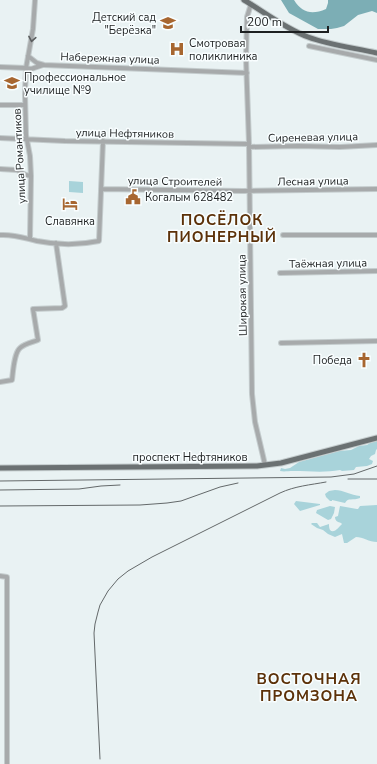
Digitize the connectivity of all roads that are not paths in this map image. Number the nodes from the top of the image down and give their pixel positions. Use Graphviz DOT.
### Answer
graph roads {
  1 [pos="35,0"];
  2 [pos="244,0"];
  3 [pos="251,1"];
  4 [pos="309,46"];
  5 [pos="377,51"];
  6 [pos="28,56"];
  7 [pos="377,60"];
  8 [pos="44,65"];
  9 [pos="0,67"];
  10 [pos="26,68"];
  11 [pos="247,73"];
  12 [pos="0,105"];
  13 [pos="25,105"];
  14 [pos="0,138"];
  15 [pos="26,140"];
  16 [pos="103,142"];
  17 [pos="377,145"];
  18 [pos="249,146"];
  19 [pos="0,169"];
  20 [pos="32,176"];
  21 [pos="101,189"];
  22 [pos="377,189"];
  23 [pos="250,191"];
  24 [pos="0,235"];
  25 [pos="283,235"];
  26 [pos="377,235"];
  27 [pos="30,239"];
  28 [pos="56,243"];
  29 [pos="377,271"];
  30 [pos="280,273"];
  31 [pos="377,341"];
  32 [pos="281,343"];
  33 [pos="0,382"];
  34 [pos="377,438"];
  35 [pos="265,466"];
  36 [pos="0,468"];
  37 [pos="0,576"];
  38 [pos="7,764"];
  1 -- 6 [label="street, улица Романтиков, one-way"];
  2 -- 3 [label="main road"];
  3 -- 5 [label="main road"];
  3 -- 11 [label="street, Широкая улица"];
  4 -- 7 [label="street"];
  6 -- 8 [label="street, Набережная улица"];
  6 -- 10 [label="street, улица Романтиков"];
  8 -- 10 [label="street, Набережная улица"];
  8 -- 11 [label="street, Набережная улица"];
  9 -- 10 [label="street, Набережная улица"];
  10 -- 13 [label="street, улица Романтиков"];
  11 -- 18 [label="street, Широкая улица"];
  12 -- 13 [label="street"];
  13 -- 15 [label="street, улица Романтиков"];
  14 -- 15 [label="street, улица Нефтяников"];
  15 -- 16 [label="street, улица Нефтяников"];
  15 -- 20 [label="street, улица Романтиков"];
  16 -- 18 [label="street, улица Нефтяников"];
  16 -- 21 [label="street"];
  17 -- 18 [label="street, Сиреневая улица"];
  18 -- 23 [label="street, Широкая улица"];
  19 -- 20 [label="street"];
  20 -- 27 [label="street, улица Романтиков"];
  21 -- 23 [label="street, улица Строителей"];
  21 -- 28 [label="street"];
  22 -- 23 [label="street, Лесная улица"];
  23 -- 35 [label="street, Широкая улица"];
  24 -- 27 [label="street"];
  25 -- 26 [label="street"];
  27 -- 28 [label="street"];
  28 -- 33 [label="street"];
  29 -- 30 [label="street, Таёжная улица"];
  31 -- 32 [label="street"];
  34 -- 35 [label="main road, проспект Нефтяников"];
  35 -- 36 [label="main road, проспект Нефтяников"];
  37 -- 38 [label="street"];
}
